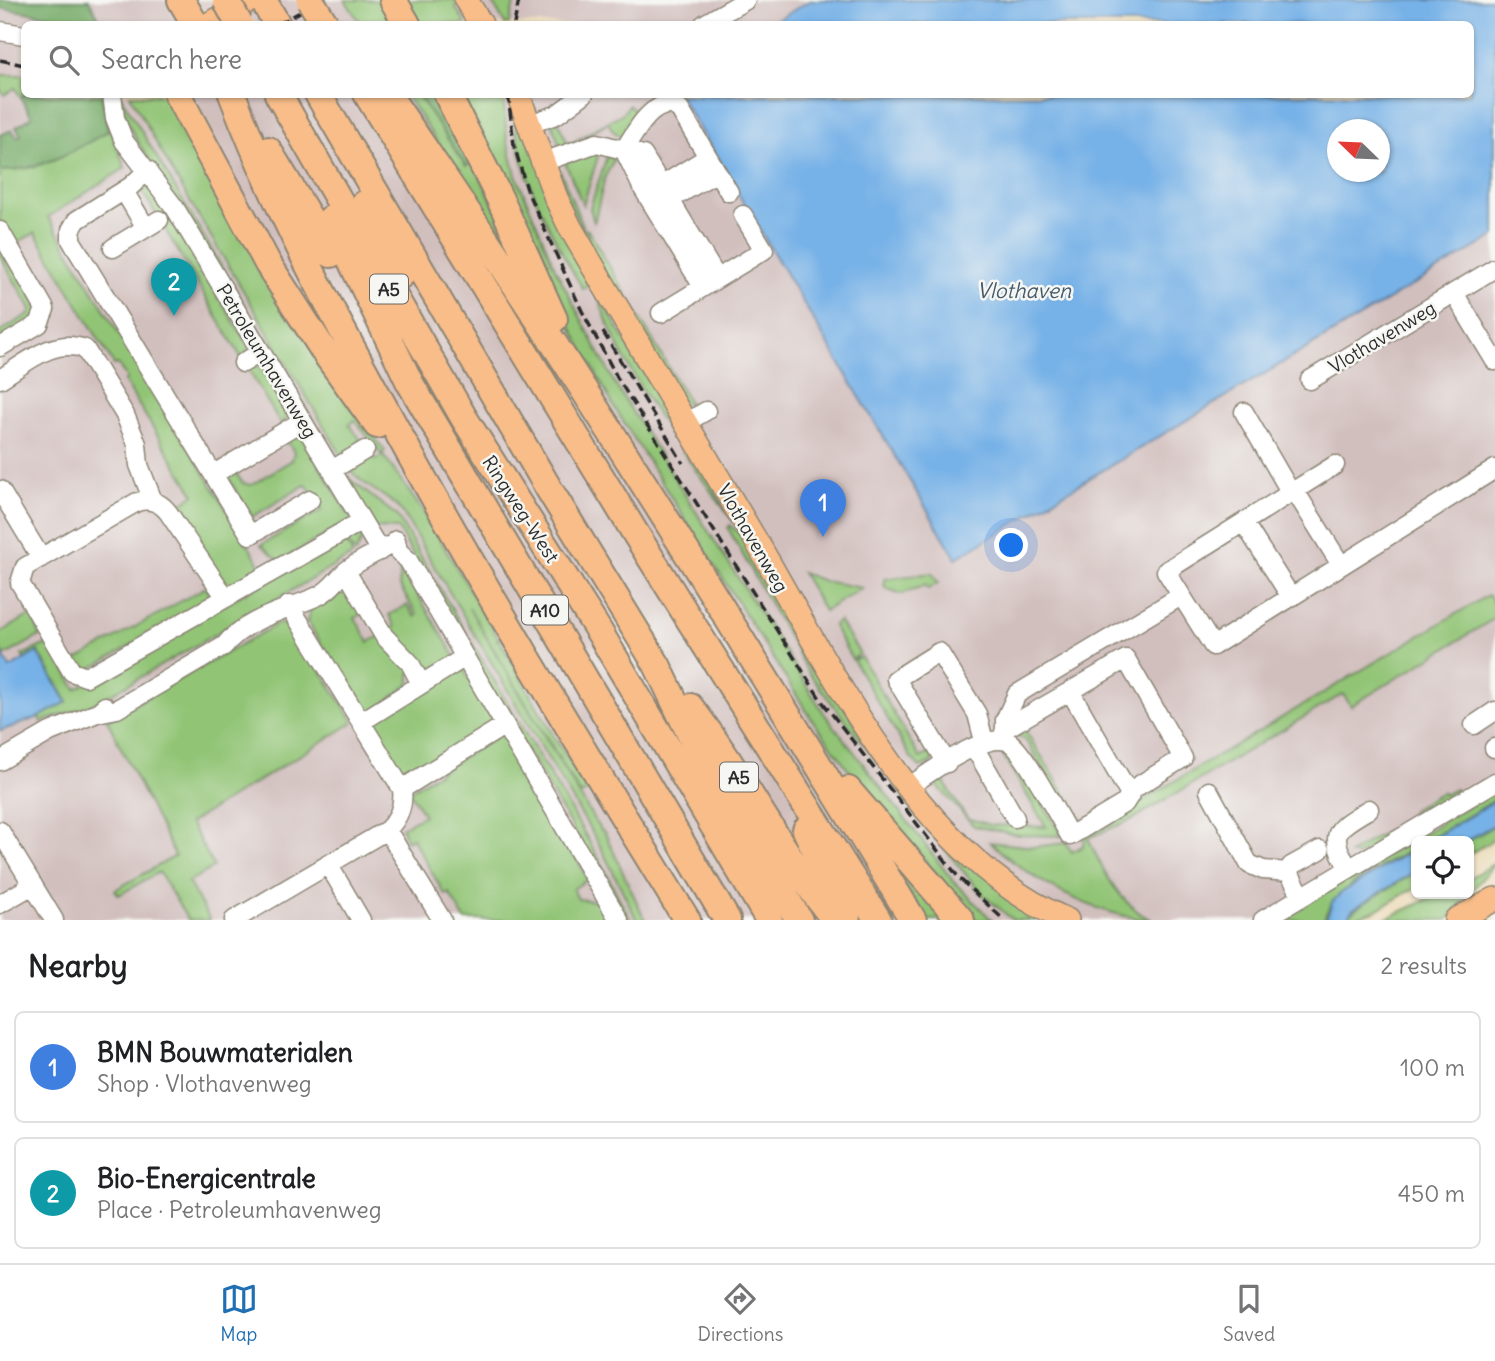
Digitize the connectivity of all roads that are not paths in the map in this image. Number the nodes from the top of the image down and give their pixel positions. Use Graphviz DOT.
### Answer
graph roads {
  1 [pos="181,0"];
  2 [pos="226,0"];
  3 [pos="250,0"];
  4 [pos="263,0"];
  5 [pos="310,0"];
  6 [pos="393,0"];
  7 [pos="467,0"];
  8 [pos="746,0"];
  9 [pos="193,21"];
  10 [pos="214,21"];
  11 [pos="237,21"];
  12 [pos="275,21"];
  13 [pos="323,21"];
  14 [pos="405,21"];
  15 [pos="479,21"];
  16 [pos="709,21"];
  17 [pos="0,31"];
  18 [pos="21,35"];
  19 [pos="113,98"];
  20 [pos="179,98"];
  21 [pos="277,98"];
  22 [pos="278,98"];
  23 [pos="320,98"];
  24 [pos="369,98"];
  25 [pos="390,98"];
  26 [pos="449,98"];
  27 [pos="519,98"];
  28 [pos="578,98"];
  29 [pos="238,105"];
  30 [pos="529,124"];
  31 [pos="338,127"];
  32 [pos="624,150"];
  33 [pos="543,162"];
  34 [pos="713,165"];
  35 [pos="148,170"];
  36 [pos="124,191"];
  37 [pos="729,192"];
  38 [pos="659,197"];
  39 [pos="743,215"];
  40 [pos="0,231"];
  41 [pos="113,248"];
  42 [pos="1495,268"];
  43 [pos="710,283"];
  44 [pos="1454,293"];
  45 [pos="661,313"];
  46 [pos="0,347"];
  47 [pos="261,352"];
  48 [pos="1495,361"];
  49 [pos="243,363"];
  50 [pos="0,379"];
  51 [pos="1310,380"];
  52 [pos="410,383"];
  53 [pos="589,394"];
  54 [pos="706,411"];
  55 [pos="1244,412"];
  56 [pos="302,421"];
  57 [pos="685,423"];
  58 [pos="365,450"];
  59 [pos="1335,465"];
  60 [pos="1495,469"];
  61 [pos="332,470"];
  62 [pos="214,474"];
  63 [pos="0,490"];
  64 [pos="430,492"];
  65 [pos="1293,492"];
  66 [pos="310,499"];
  67 [pos="153,501"];
  68 [pos="1244,523"];
  69 [pos="365,526"];
  70 [pos="380,551"];
  71 [pos="41,558"];
  72 [pos="1341,565"];
  73 [pos="346,571"];
  74 [pos="571,586"];
  75 [pos="1181,596"];
  76 [pos="1291,597"];
  77 [pos="226,598"];
  78 [pos="289,605"];
  79 [pos="465,657"];
  80 [pos="657,665"];
  81 [pos="421,684"];
  82 [pos="1070,691"];
  83 [pos="1495,711"];
  84 [pos="793,719"];
  85 [pos="361,722"];
  86 [pos="1474,724"];
  87 [pos="505,725"];
  88 [pos="991,739"];
  89 [pos="767,744"];
  90 [pos="0,761"];
  91 [pos="947,763"];
  92 [pos="1495,782"];
  93 [pos="910,786"];
  94 [pos="402,789"];
  95 [pos="1130,791"];
  96 [pos="1209,791"];
  97 [pos="1369,809"];
  98 [pos="1015,818"];
  99 [pos="626,825"];
  100 [pos="387,830"];
  101 [pos="0,831"];
  102 [pos="680,836"];
  103 [pos="1320,850"];
  104 [pos="328,864"];
  105 [pos="1349,869"];
  106 [pos="1289,872"];
  107 [pos="33,885"];
  108 [pos="1302,897"];
  109 [pos="1495,898"];
  110 [pos="0,904"];
  111 [pos="1495,910"];
  112 [pos="260,913"];
  113 [pos="54,920"];
  114 [pos="233,920"];
  115 [pos="361,920"];
  116 [pos="442,920"];
  117 [pos="619,920"];
  118 [pos="665,920"];
  119 [pos="687,920"];
  120 [pos="727,920"];
  121 [pos="744,920"];
  122 [pos="769,920"];
  123 [pos="799,920"];
  124 [pos="835,920"];
  125 [pos="850,920"];
  126 [pos="878,920"];
  127 [pos="913,920"];
  128 [pos="961,920"];
  129 [pos="1067,920"];
  130 [pos="1263,920"];
  131 [pos="1456,920"];
  132 [pos="1480,920"];
  1 -- 9 [label="highway"];
  2 -- 11 [label="highway, bridge"];
  3 -- 10 [label="main road"];
  4 -- 12 [label="highway"];
  5 -- 13 [label="highway, bridge"];
  6 -- 14 [label="highway"];
  7 -- 15 [label="main road"];
  8 -- 16 [label="street"];
  17 -- 18 [label="street"];
  19 -- 35 [label="street, Petroleumhavenweg"];
  20 -- 64 [label="highway, A10"];
  21 -- 52 [label="highway, Ringweg-West / A10"];
  22 -- 74 [label="highway, Ringweg-West / A5"];
  23 -- 31 [label="highway, Ringweg-West / A10"];
  24 -- 89 [label="highway"];
  25 -- 53 [label="highway"];
  26 -- 53 [label="highway"];
  27 -- 30 [label="main road, Vlothavenweg"];
  28 -- 30 [label="street"];
  29 -- 52 [label="highway, A10"];
  29 -- 64 [label="highway, A10"];
  30 -- 33 [label="main road, Vlothavenweg"];
  31 -- 74 [label="highway, A10"];
  31 -- 80 [label="highway, Ringweg-West / A10"];
  32 -- 33 [label="street"];
  32 -- 34 [label="street"];
  32 -- 38 [label="street"];
  33 -- 57 [label="main road, Vlothavenweg"];
  34 -- 37 [label="street"];
  34 -- 38 [label="street"];
  35 -- 36 [label="street"];
  35 -- 47 [label="street, Petroleumhavenweg"];
  36 -- 41 [label="street"];
  36 -- 62 [label="street"];
  38 -- 43 [label="street"];
  39 -- 43 [label="street"];
  40 -- 46 [label="street"];
  42 -- 44 [label="street, Vlothavenweg"];
  43 -- 45 [label="street"];
  44 -- 48 [label="street, Vlothavenweg"];
  44 -- 51 [label="street, Vlothavenweg"];
  47 -- 49 [label="street"];
  47 -- 56 [label="street, Petroleumhavenweg"];
  50 -- 67 [label="street"];
  52 -- 102 [label="highway, Ringweg-West / A10"];
  53 -- 84 [label="highway"];
  54 -- 57 [label="street"];
  55 -- 65 [label="street"];
  56 -- 61 [label="street, Petroleumhavenweg"];
  56 -- 62 [label="street"];
  57 -- 93 [label="main road, Vlothavenweg"];
  58 -- 61 [label="street"];
  59 -- 65 [label="street"];
  60 -- 72 [label="street"];
  61 -- 69 [label="street, Petroleumhavenweg"];
  62 -- 66 [label="street"];
  63 -- 71 [label="street"];
  64 -- 99 [label="highway, A10"];
  65 -- 68 [label="street"];
  65 -- 72 [label="street"];
  67 -- 71 [label="street"];
  67 -- 77 [label="street"];
  68 -- 75 [label="street"];
  68 -- 76 [label="street"];
  69 -- 70 [label="street, Petroleumhavenweg"];
  69 -- 77 [label="street"];
  70 -- 73 [label="street"];
  70 -- 79 [label="street"];
  71 -- 77 [label="street"];
  72 -- 76 [label="street"];
  73 -- 78 [label="street"];
  73 -- 81 [label="street"];
  74 -- 122 [label="highway, Ringweg-West / A5"];
  75 -- 76 [label="street"];
  75 -- 88 [label="street"];
  78 -- 85 [label="street"];
  78 -- 90 [label="street"];
  79 -- 81 [label="street"];
  79 -- 87 [label="street"];
  80 -- 123 [label="highway, Ringweg-West / A10"];
  80 -- 124 [label="highway, A5"];
  81 -- 85 [label="street"];
  82 -- 88 [label="street"];
  82 -- 95 [label="street"];
  82 -- 95 [label="street"];
  83 -- 86 [label="street"];
  84 -- 127 [label="highway"];
  84 -- 128 [label="highway"];
  85 -- 94 [label="street"];
  87 -- 94 [label="street"];
  87 -- 117 [label="street"];
  88 -- 91 [label="street"];
  88 -- 91 [label="street"];
  88 -- 95 [label="street"];
  88 -- 98 [label="street"];
  89 -- 125 [label="highway, A5"];
  89 -- 126 [label="highway"];
  91 -- 93 [label="street"];
  92 -- 105 [label="street"];
  93 -- 129 [label="main road, Vlothavenweg"];
  94 -- 100 [label="street"];
  96 -- 106 [label="street"];
  97 -- 105 [label="street"];
  99 -- 118 [label="highway, A10"];
  99 -- 119 [label="highway, A10"];
  100 -- 104 [label="street"];
  100 -- 116 [label="street"];
  101 -- 107 [label="street"];
  102 -- 120 [label="highway, Ringweg-West / A10"];
  102 -- 121 [label="highway"];
  103 -- 106 [label="street"];
  104 -- 112 [label="street"];
  104 -- 115 [label="street"];
  105 -- 108 [label="street"];
  106 -- 108 [label="street"];
  107 -- 110 [label="street"];
  107 -- 113 [label="street"];
  108 -- 130 [label="street"];
  109 -- 131 [label="main road"];
  111 -- 132 [label="main road"];
  112 -- 114 [label="street"];
}
